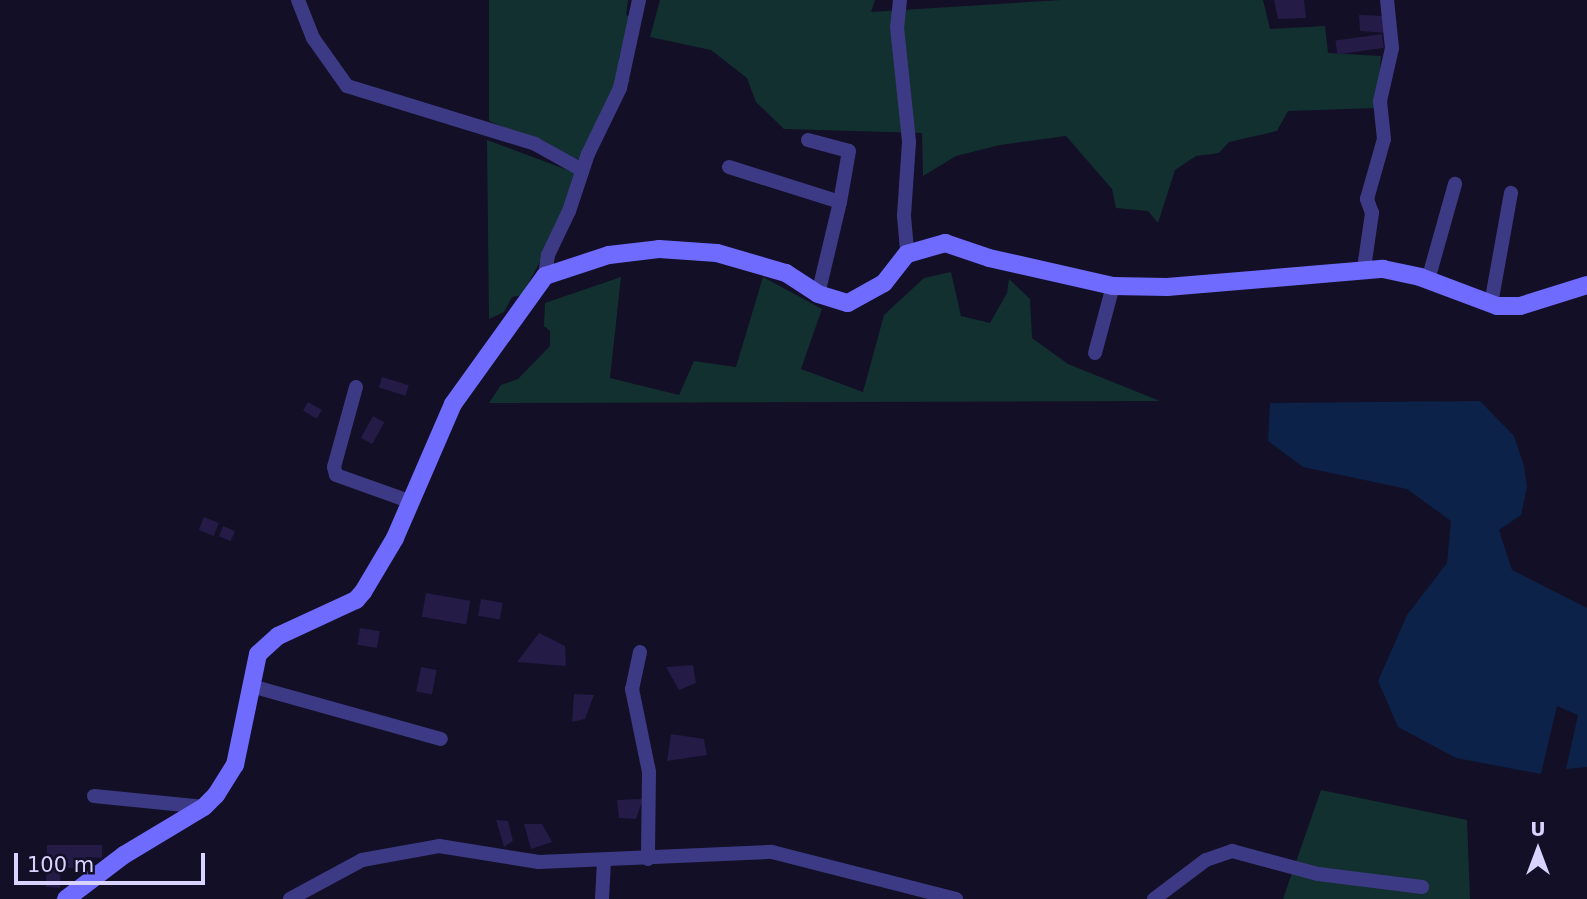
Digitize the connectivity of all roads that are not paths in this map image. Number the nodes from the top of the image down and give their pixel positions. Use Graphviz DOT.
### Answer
graph roads {
  1 [pos="298,0"];
  2 [pos="639,0"];
  3 [pos="900,0"];
  4 [pos="1387,0"];
  5 [pos="808,141"];
  6 [pos="729,167"];
  7 [pos="582,170"];
  8 [pos="1455,184"];
  9 [pos="1511,193"];
  10 [pos="840,202"];
  11 [pos="906,254"];
  12 [pos="1364,268"];
  13 [pos="545,276"];
  14 [pos="1428,280"];
  15 [pos="1587,285"];
  16 [pos="1113,286"];
  17 [pos="818,295"];
  18 [pos="1491,304"];
  19 [pos="1095,353"];
  20 [pos="356,387"];
  21 [pos="409,502"];
  22 [pos="640,652"];
  23 [pos="251,686"];
  24 [pos="441,739"];
  25 [pos="94,796"];
  26 [pos="204,807"];
  27 [pos="649,859"];
  28 [pos="604,860"];
  29 [pos="1422,887"];
  30 [pos="66,899"];
  31 [pos="290,899"];
  32 [pos="603,899"];
  33 [pos="956,899"];
  34 [pos="1154,899"];
  1 -- 7 [label="street"];
  2 -- 7 [label="street"];
  3 -- 11 [label="street"];
  4 -- 12 [label="street"];
  5 -- 10 [label="street"];
  6 -- 10 [label="street"];
  7 -- 13 [label="street"];
  8 -- 14 [label="street"];
  9 -- 18 [label="street"];
  10 -- 17 [label="street"];
  11 -- 16 [label="street"];
  11 -- 17 [label="street"];
  12 -- 14 [label="street"];
  12 -- 16 [label="street"];
  13 -- 17 [label="street"];
  13 -- 21 [label="street"];
  14 -- 18 [label="street"];
  15 -- 18 [label="street"];
  16 -- 19 [label="street"];
  20 -- 21 [label="street"];
  21 -- 23 [label="street"];
  22 -- 27 [label="street"];
  23 -- 24 [label="street"];
  23 -- 26 [label="street"];
  25 -- 26 [label="street"];
  26 -- 30 [label="street"];
  27 -- 28 [label="street"];
  27 -- 33 [label="street"];
  28 -- 31 [label="street"];
  28 -- 32 [label="street"];
  29 -- 34 [label="street"];
}
